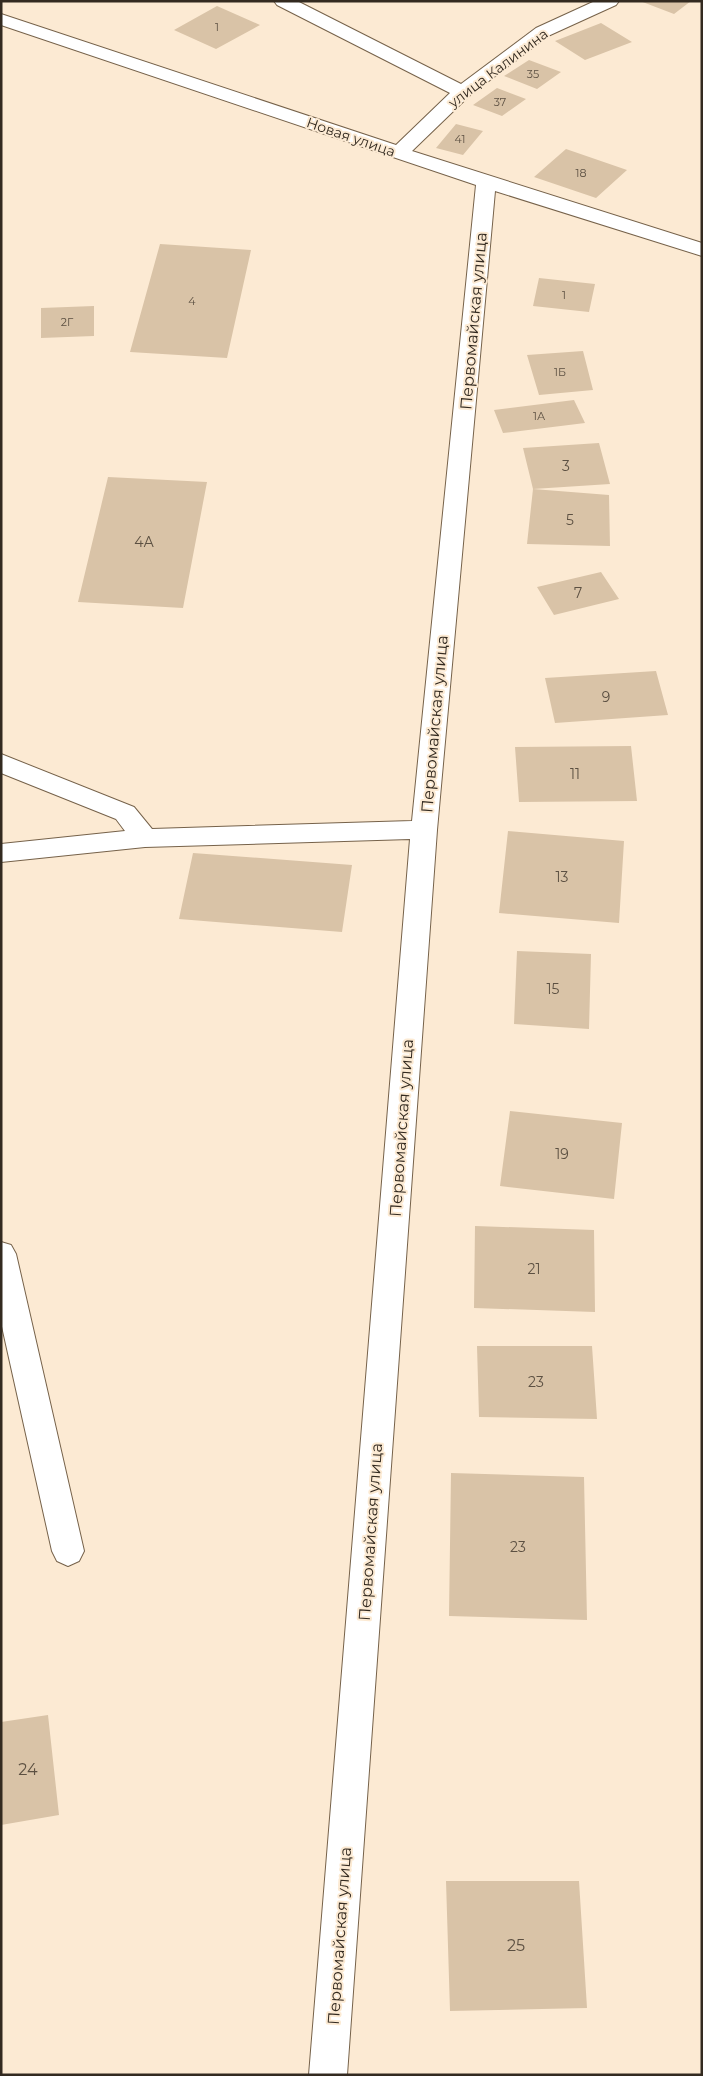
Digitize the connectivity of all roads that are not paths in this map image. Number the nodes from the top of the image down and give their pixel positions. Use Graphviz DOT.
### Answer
graph roads {
  1 [pos="283,1"];
  2 [pos="610,1"];
  3 [pos="1,19"];
  4 [pos="26,27"];
  5 [pos="1,41"];
  6 [pos="462,92"];
  7 [pos="399,153"];
  8 [pos="486,182"];
  9 [pos="702,250"];
  10 [pos="1,763"];
  11 [pos="424,830"];
  12 [pos="145,838"];
  13 [pos="1,853"];
  14 [pos="1,1254"];
  15 [pos="68,1551"];
  16 [pos="328,2075"];
  1 -- 6 [label="street"];
  2 -- 6 [label="street, улица Калинина"];
  3 -- 4 [label="street, Новая улица"];
  4 -- 5 [label="street"];
  4 -- 7 [label="street, Новая улица"];
  6 -- 7 [label="street, улица Калинина"];
  7 -- 8 [label="street, Новая улица"];
  8 -- 9 [label="street, Новая улица"];
  8 -- 11 [label="street, Первомайская улица"];
  10 -- 12 [label="street"];
  11 -- 12 [label="street"];
  11 -- 16 [label="street, Первомайская улица"];
  12 -- 13 [label="street"];
  14 -- 15 [label="street"];
}
